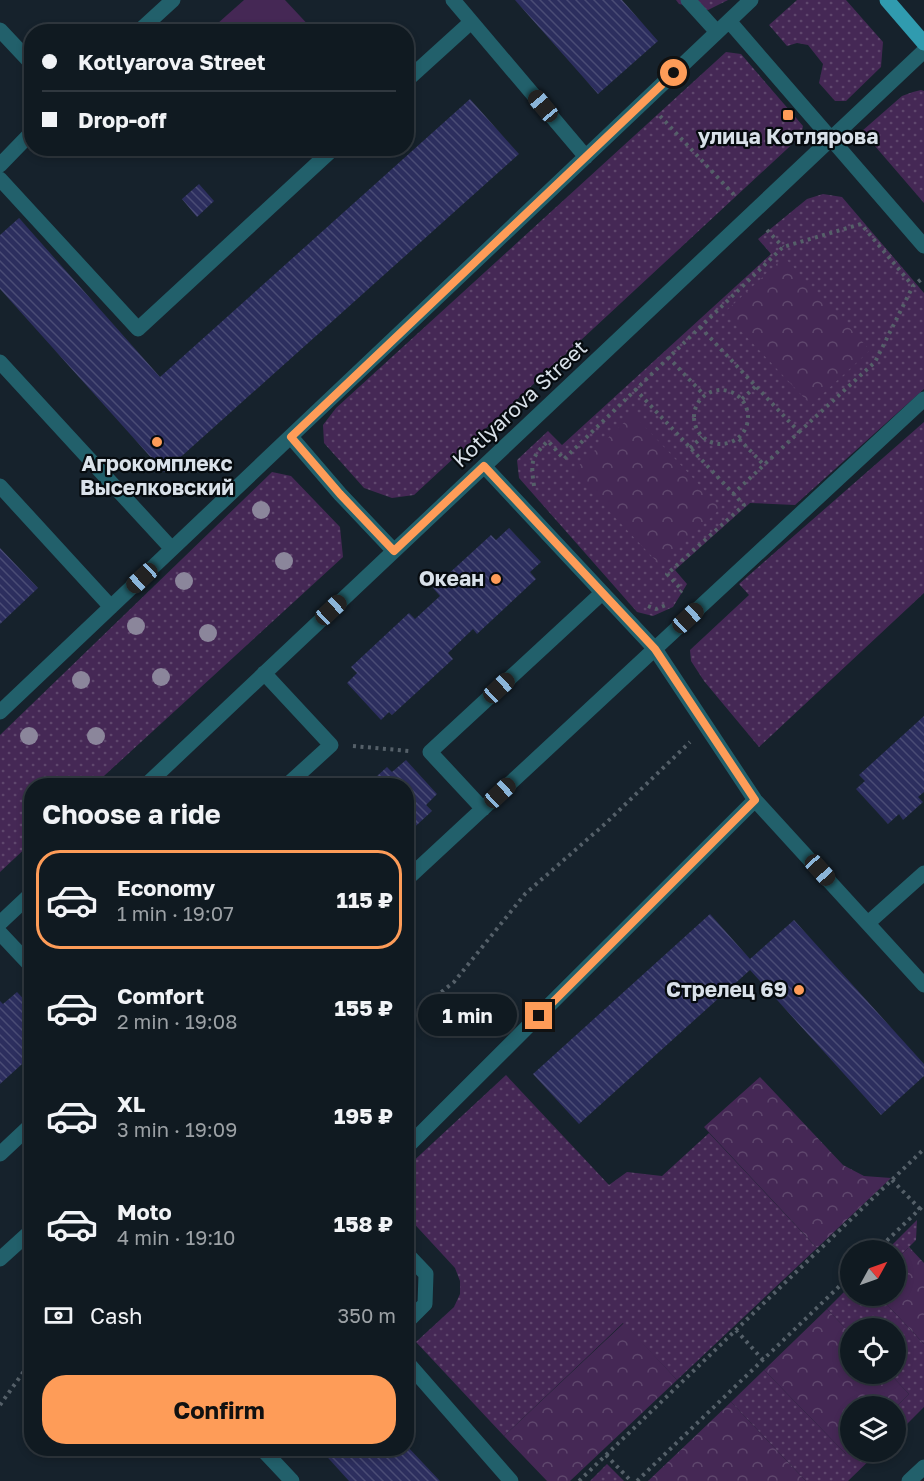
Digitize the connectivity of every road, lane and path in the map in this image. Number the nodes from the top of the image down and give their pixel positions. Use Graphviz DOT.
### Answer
graph roads {
  1 [pos="173,0"];
  2 [pos="453,0"];
  3 [pos="688,0"];
  4 [pos="751,0"];
  5 [pos="890,1"];
  6 [pos="471,22"];
  7 [pos="147,24"];
  8 [pos="723,27"];
  9 [pos="0,30"];
  10 [pos="924,42"];
  11 [pos="924,51"];
  12 [pos="24,56"];
  13 [pos="414,74"];
  14 [pos="645,101"];
  15 [pos="831,139"];
  16 [pos="24,140"];
  17 [pos="325,156"];
  18 [pos="586,157"];
  19 [pos="0,165"];
  20 [pos="0,179"];
  21 [pos="752,214"];
  22 [pos="924,246"];
  23 [pos="783,247"];
  24 [pos="924,277"];
  25 [pos="913,286"];
  26 [pos="700,327"];
  27 [pos="668,357"];
  28 [pos="0,362"];
  29 [pos="756,386"];
  30 [pos="635,389"];
  31 [pos="704,395"];
  32 [pos="742,399"];
  33 [pos="924,399"];
  34 [pos="799,432"];
  35 [pos="291,437"];
  36 [pos="702,437"];
  37 [pos="739,439"];
  38 [pos="690,448"];
  39 [pos="764,465"];
  40 [pos="484,466"];
  41 [pos="0,486"];
  42 [pos="534,489"];
  43 [pos="733,494"];
  44 [pos="172,549"];
  45 [pos="394,551"];
  46 [pos="602,592"];
  47 [pos="675,597"];
  48 [pos="641,604"];
  49 [pos="668,605"];
  50 [pos="111,607"];
  51 [pos="655,649"];
  52 [pos="264,673"];
  53 [pos="0,712"];
  54 [pos="706,727"];
  55 [pos="331,745"];
  56 [pos="430,752"];
  57 [pos="153,778"];
  58 [pos="295,778"];
  59 [pos="755,800"];
  60 [pos="483,809"];
  61 [pos="414,873"];
  62 [pos="924,873"];
  63 [pos="24,900"];
  64 [pos="0,923"];
  65 [pos="868,923"];
  66 [pos="0,933"];
  67 [pos="24,958"];
  68 [pos="924,985"];
  69 [pos="414,1014"];
  70 [pos="24,1132"];
  71 [pos="414,1140"];
  72 [pos="924,1149"];
  73 [pos="0,1154"];
  74 [pos="892,1180"];
  75 [pos="924,1205"];
  76 [pos="920,1209"];
  77 [pos="24,1237"];
  78 [pos="888,1240"];
  79 [pos="0,1259"];
  80 [pos="414,1261"];
  81 [pos="840,1286"];
  82 [pos="414,1315"];
  83 [pos="736,1330"];
  84 [pos="763,1360"];
  85 [pos="414,1370"];
  86 [pos="24,1371"];
  87 [pos="0,1405"];
  88 [pos="606,1455"];
  89 [pos="269,1456"];
  90 [pos="924,1467"];
  91 [pos="292,1481"];
  92 [pos="511,1481"];
  93 [pos="579,1481"];
  94 [pos="631,1481"];
  95 [pos="637,1481"];
  96 [pos="909,1481"];
  1 -- 7 [label="street"];
  2 -- 6 [label="street"];
  3 -- 8 [label="street"];
  4 -- 8 [label="street"];
  5 -- 10 [label="main road"];
  6 -- 13 [label="street"];
  6 -- 18 [label="street"];
  8 -- 14 [label="street"];
  8 -- 15 [label="street"];
  9 -- 12 [label="street"];
  11 -- 15 [label="street, Kotlyarova Street"];
  14 -- 18 [label="street"];
  14 -- 21 [label="path"];
  15 -- 21 [label="street, Kotlyarova Street"];
  15 -- 22 [label="street"];
  16 -- 19 [label="street"];
  17 -- 20 [label="street"];
  18 -- 35 [label="street"];
  21 -- 23 [label="path"];
  21 -- 40 [label="street, Kotlyarova Street"];
  23 -- 25 [label="path"];
  23 -- 26 [label="path"];
  24 -- 25 [label="path"];
  25 -- 34 [label="path"];
  26 -- 27 [label="path"];
  26 -- 29 [label="path"];
  27 -- 30 [label="path"];
  27 -- 31 [label="path"];
  28 -- 44 [label="street"];
  29 -- 32 [label="path"];
  29 -- 34 [label="path"];
  30 -- 38 [label="path"];
  30 -- 42 [label="path"];
  31 -- 32 [label="path"];
  31 -- 36 [label="path"];
  32 -- 37 [label="path"];
  33 -- 51 [label="street"];
  34 -- 39 [label="path"];
  35 -- 44 [label="street"];
  35 -- 45 [label="street"];
  36 -- 37 [label="path"];
  36 -- 38 [label="path"];
  37 -- 39 [label="path"];
  38 -- 43 [label="path"];
  39 -- 43 [label="path"];
  40 -- 45 [label="street, Kotlyarova Street"];
  40 -- 46 [label="street"];
  41 -- 50 [label="street"];
  43 -- 47 [label="path"];
  44 -- 50 [label="street"];
  45 -- 52 [label="street, Kotlyarova Street"];
  46 -- 51 [label="street"];
  46 -- 56 [label="street"];
  48 -- 49 [label="path"];
  50 -- 53 [label="street"];
  51 -- 54 [label="street"];
  51 -- 60 [label="street"];
  52 -- 55 [label="street"];
  52 -- 57 [label="street, Kotlyarova Street"];
  54 -- 59 [label="street"];
  54 -- 69 [label="path"];
  55 -- 56 [label="path"];
  55 -- 58 [label="street"];
  56 -- 60 [label="street"];
  59 -- 65 [label="street"];
  59 -- 71 [label="street"];
  60 -- 61 [label="street"];
  62 -- 65 [label="street"];
  63 -- 64 [label="street"];
  65 -- 68 [label="street"];
  66 -- 67 [label="street"];
  70 -- 73 [label="street"];
  72 -- 74 [label="path"];
  74 -- 76 [label="path"];
  74 -- 83 [label="path"];
  75 -- 76 [label="path"];
  76 -- 78 [label="path"];
  77 -- 79 [label="street"];
  80 -- 82 [label="street"];
  81 -- 84 [label="path"];
  83 -- 84 [label="path"];
  83 -- 88 [label="path"];
  84 -- 95 [label="path"];
  85 -- 92 [label="street"];
  86 -- 87 [label="path"];
  88 -- 93 [label="path"];
  88 -- 94 [label="path"];
  89 -- 91 [label="street"];
  90 -- 96 [label="street"];
}
